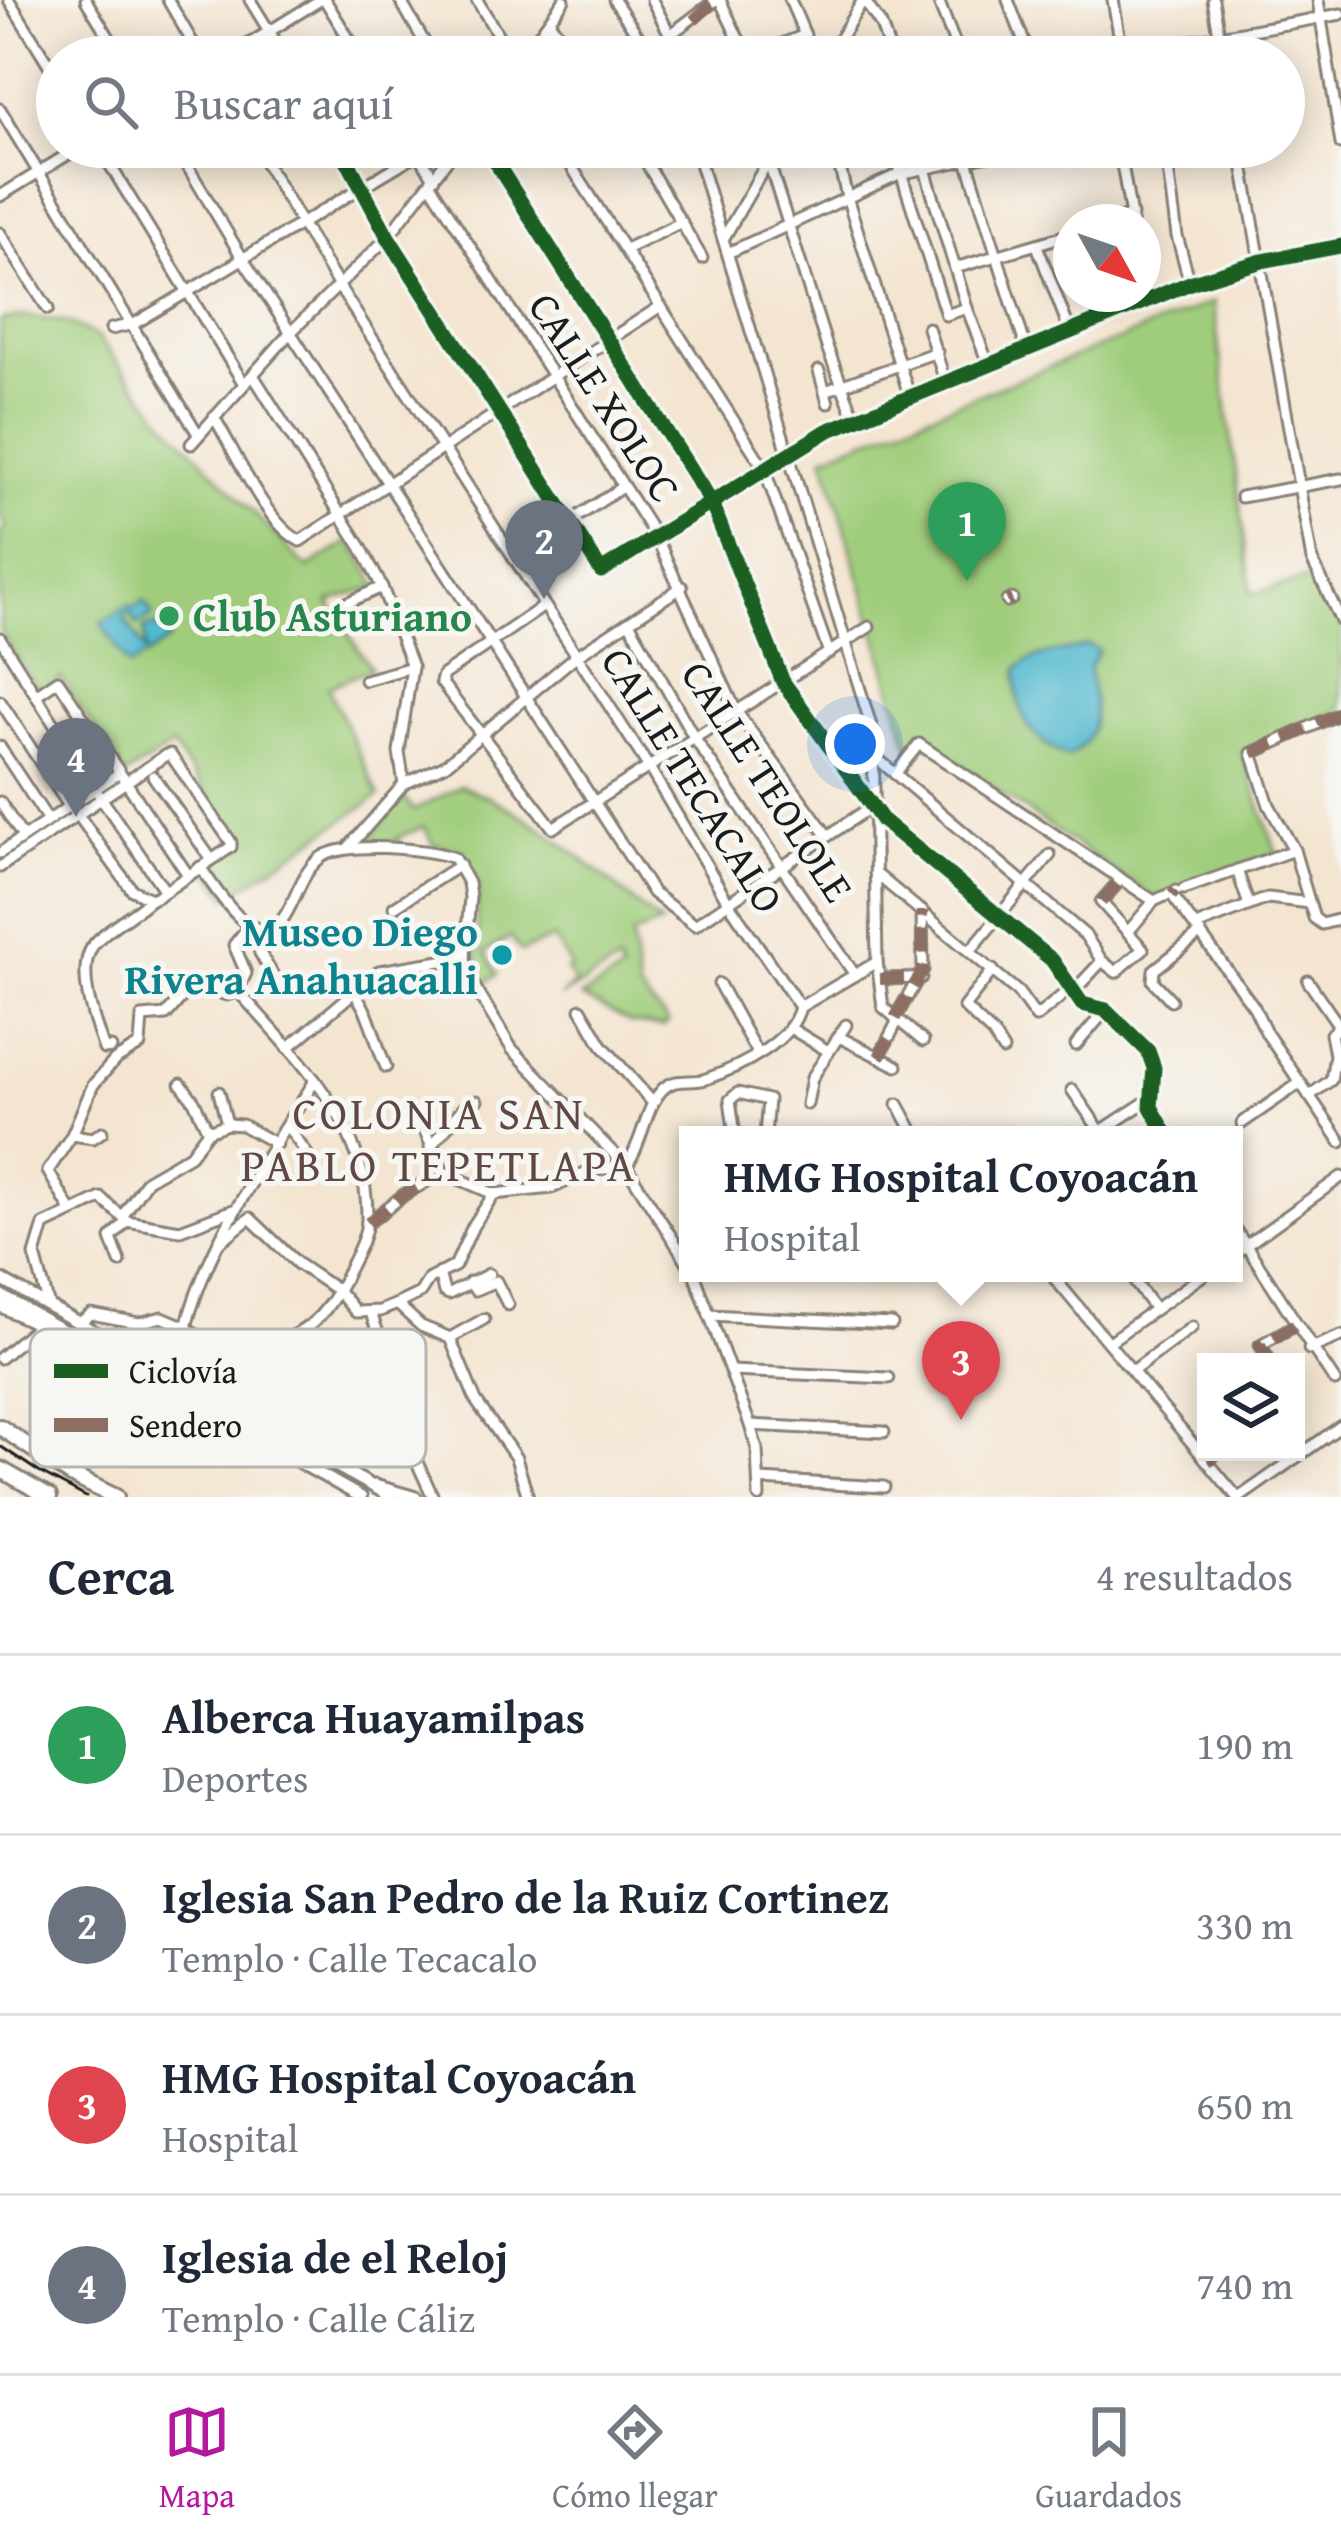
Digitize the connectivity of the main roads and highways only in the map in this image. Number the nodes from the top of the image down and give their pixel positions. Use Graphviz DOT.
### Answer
graph roads {
  1 [pos="0,1279"];
  2 [pos="4,1301"];
  3 [pos="42,1329"];
  4 [pos="60,1329"];
  5 [pos="90,1329"];
  6 [pos="0,1427"];
  7 [pos="30,1447"];
  8 [pos="59,1467"];
  9 [pos="304,1467"];
  10 [pos="312,1467"];
  11 [pos="337,1467"];
  12 [pos="0,1469"];
  13 [pos="313,1472"];
  14 [pos="49,1497"];
  15 [pos="116,1497"];
  16 [pos="361,1497"];
  17 [pos="392,1497"];
  1 -- 5 [label="main road"];
  2 -- 3 [label="main road"];
  2 -- 4 [label="main road"];
  6 -- 7 [label="highway"];
  8 -- 15 [label="highway"];
  9 -- 13 [label="main road"];
  10 -- 13 [label="main road"];
  11 -- 17 [label="main road"];
  12 -- 14 [label="highway"];
  13 -- 16 [label="main road"];
}
